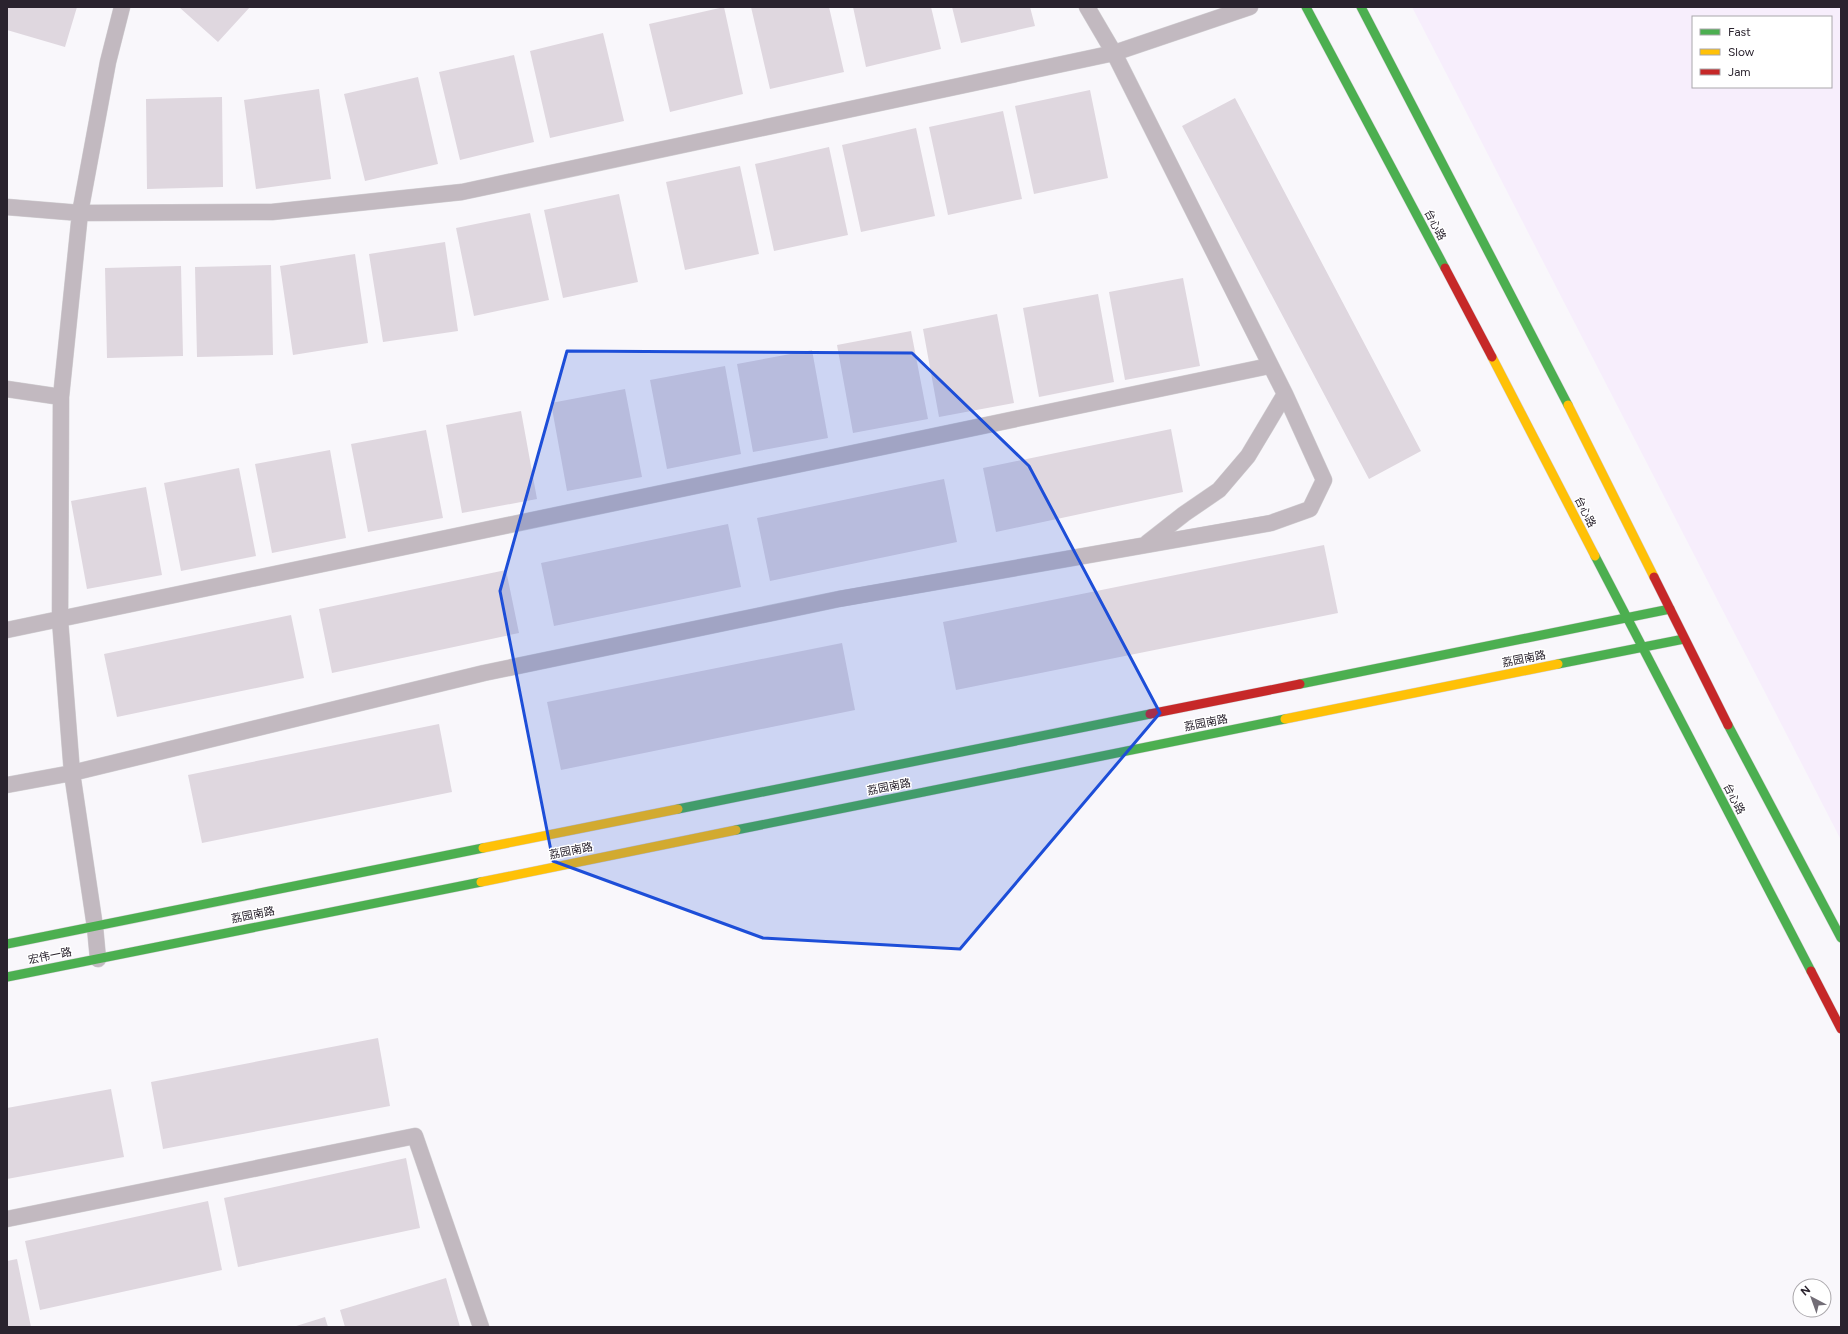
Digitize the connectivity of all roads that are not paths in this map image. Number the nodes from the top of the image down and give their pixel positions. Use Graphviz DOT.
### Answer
graph roads {
  1 [pos="122,7"];
  2 [pos="1088,7"];
  3 [pos="1250,7"];
  4 [pos="1306,7"];
  5 [pos="1361,7"];
  6 [pos="1114,53"];
  7 [pos="7,207"];
  8 [pos="80,213"];
  9 [pos="1269,366"];
  10 [pos="7,389"];
  11 [pos="1285,394"];
  12 [pos="61,397"];
  13 [pos="1145,545"];
  14 [pos="1670,609"];
  15 [pos="1627,618"];
  16 [pos="60,620"];
  17 [pos="7,630"];
  18 [pos="1684,639"];
  19 [pos="1642,648"];
  20 [pos="72,773"];
  21 [pos="7,785"];
  22 [pos="95,926"];
  23 [pos="1841,938"];
  24 [pos="7,944"];
  25 [pos="98,959"];
  26 [pos="7,976"];
  27 [pos="1841,1028"];
  28 [pos="7,1219"];
  29 [pos="481,1327"];
  1 -- 8 [label="lane"];
  2 -- 6 [label="lane"];
  3 -- 6 [label="lane"];
  4 -- 15 [label="main road, 台心路"];
  5 -- 14 [label="main road"];
  6 -- 8 [label="lane"];
  6 -- 9 [label="lane"];
  7 -- 8 [label="lane"];
  8 -- 12 [label="lane"];
  9 -- 11 [label="lane"];
  9 -- 16 [label="lane"];
  10 -- 12 [label="lane"];
  11 -- 13 [label="lane"];
  11 -- 13 [label="lane"];
  12 -- 16 [label="lane"];
  13 -- 20 [label="lane"];
  14 -- 15 [label="main road, 荔园南路"];
  14 -- 18 [label="main road"];
  15 -- 19 [label="main road, 台心路"];
  15 -- 22 [label="main road, 荔园南路"];
  16 -- 17 [label="lane"];
  16 -- 20 [label="lane"];
  18 -- 19 [label="main road, 荔园南路"];
  18 -- 23 [label="main road"];
  19 -- 25 [label="main road, 荔园南路"];
  19 -- 27 [label="main road, 台心路"];
  20 -- 21 [label="lane"];
  20 -- 22 [label="lane"];
  22 -- 24 [label="main road, 宏伟一路"];
  22 -- 25 [label="lane"];
  25 -- 26 [label="main road, 宏伟一路"];
  28 -- 29 [label="lane"];
}
